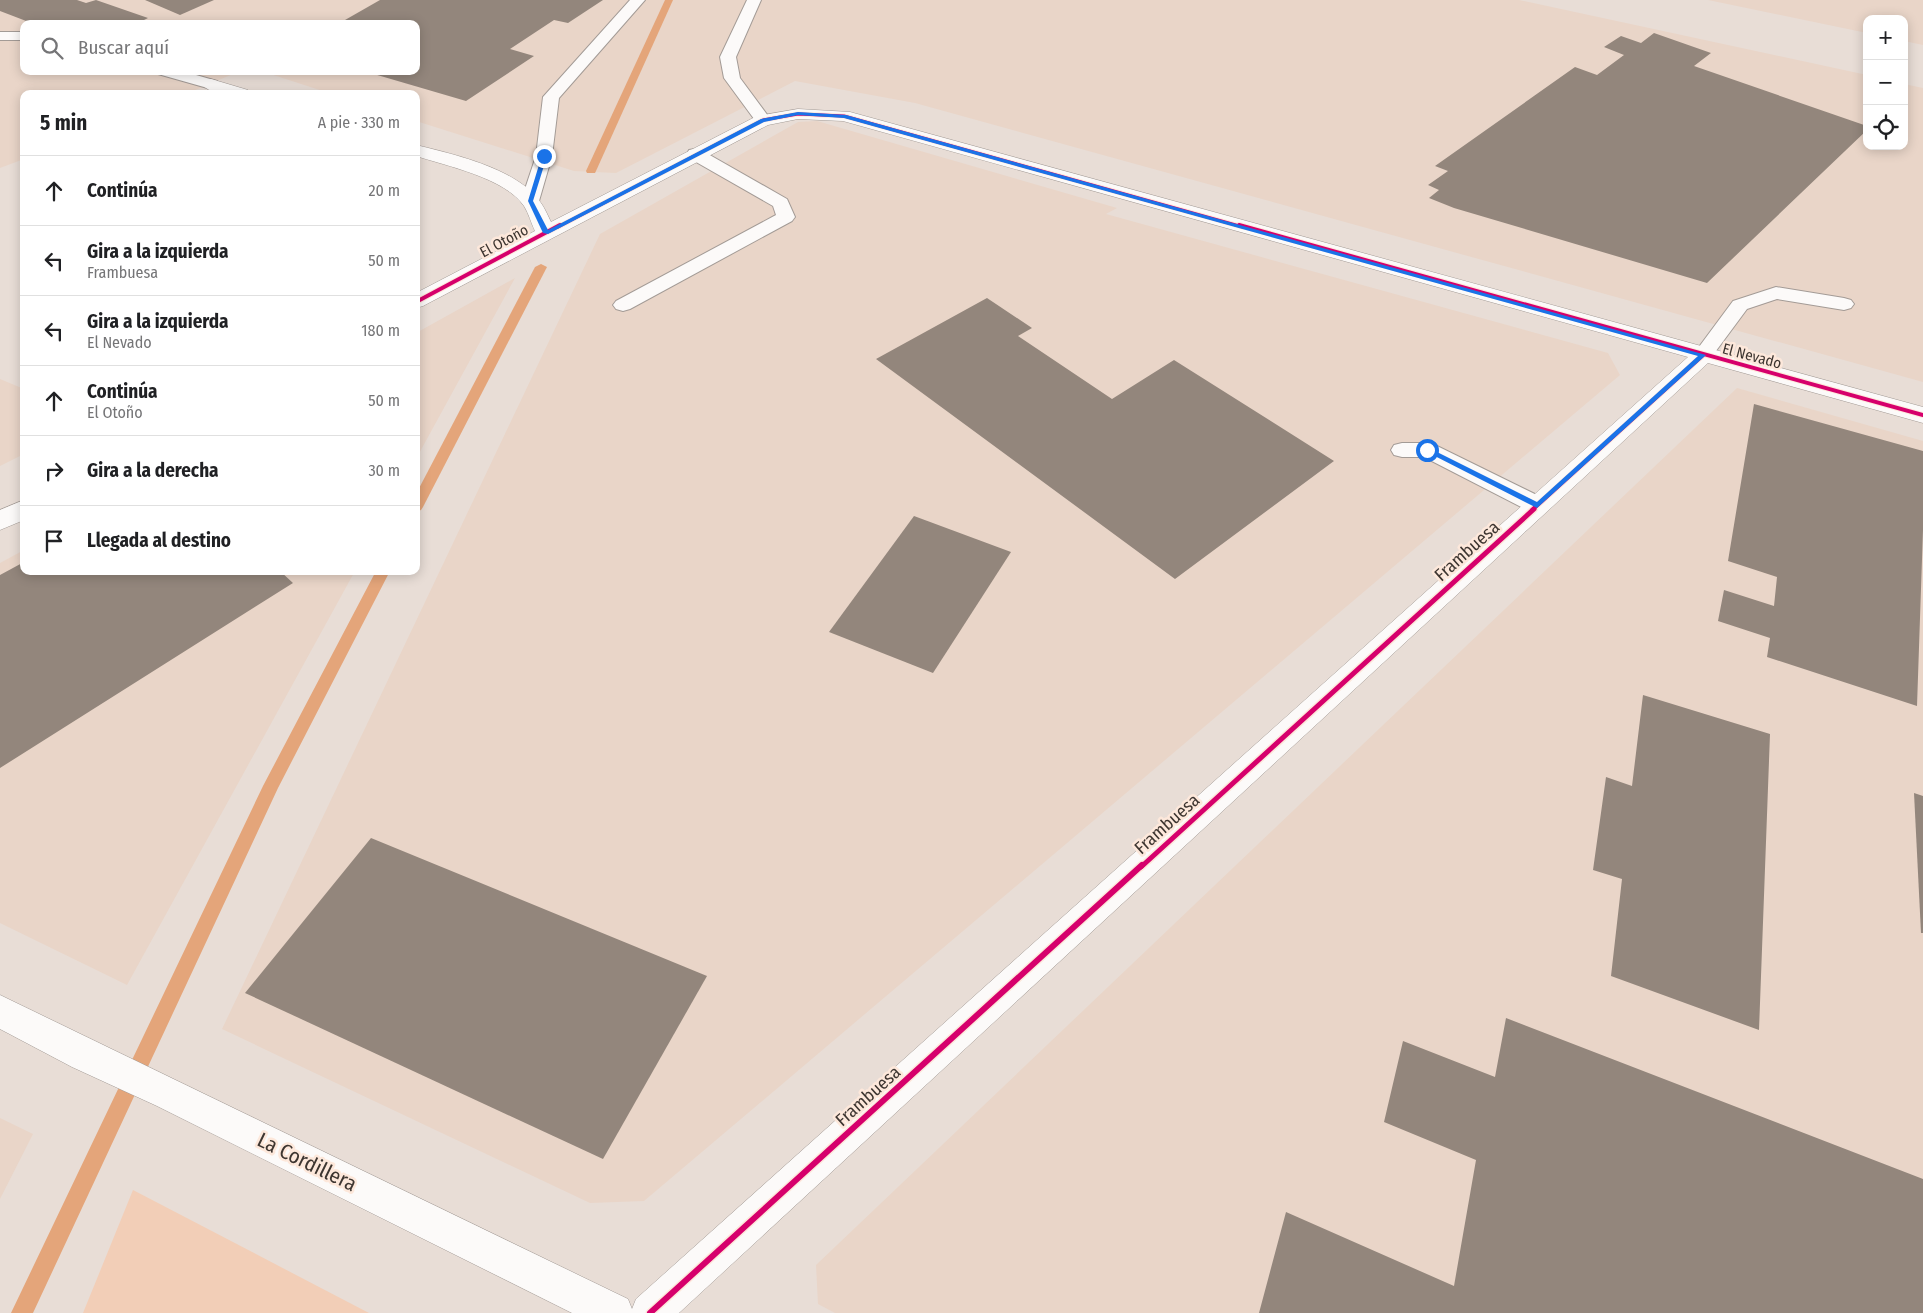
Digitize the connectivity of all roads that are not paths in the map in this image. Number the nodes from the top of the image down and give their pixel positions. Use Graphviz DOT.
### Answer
graph roads {
  1 [pos="638,0"];
  2 [pos="754,0"];
  3 [pos="0,36"];
  4 [pos="20,36"];
  5 [pos="178,75"];
  6 [pos="211,84"];
  7 [pos="230,90"];
  8 [pos="763,120"];
  9 [pos="420,151"];
  10 [pos="695,154"];
  11 [pos="530,201"];
  12 [pos="546,233"];
  13 [pos="420,300"];
  14 [pos="1844,304"];
  15 [pos="623,306"];
  16 [pos="1703,355"];
  17 [pos="1923,415"];
  18 [pos="1402,450"];
  19 [pos="1537,506"];
  20 [pos="20,511"];
  21 [pos="0,521"];
  22 [pos="0,1011"];
  23 [pos="614,1313"];
  24 [pos="650,1313"];
  1 -- 11 [label="lane"];
  2 -- 8 [label="lane"];
  3 -- 4 [label="lane"];
  5 -- 6 [label="lane"];
  6 -- 7 [label="street"];
  8 -- 10 [label="street, El Otoño"];
  8 -- 16 [label="street, El Nevado"];
  9 -- 11 [label="street"];
  10 -- 12 [label="street, El Otoño"];
  10 -- 15 [label="lane"];
  11 -- 12 [label="street"];
  12 -- 13 [label="street, El Otoño"];
  14 -- 16 [label="lane"];
  16 -- 17 [label="street, El Nevado"];
  16 -- 19 [label="street, Frambuesa"];
  18 -- 19 [label="lane"];
  19 -- 24 [label="street, Frambuesa"];
  20 -- 21 [label="street"];
  22 -- 23 [label="street, La Cordillera"];
}
